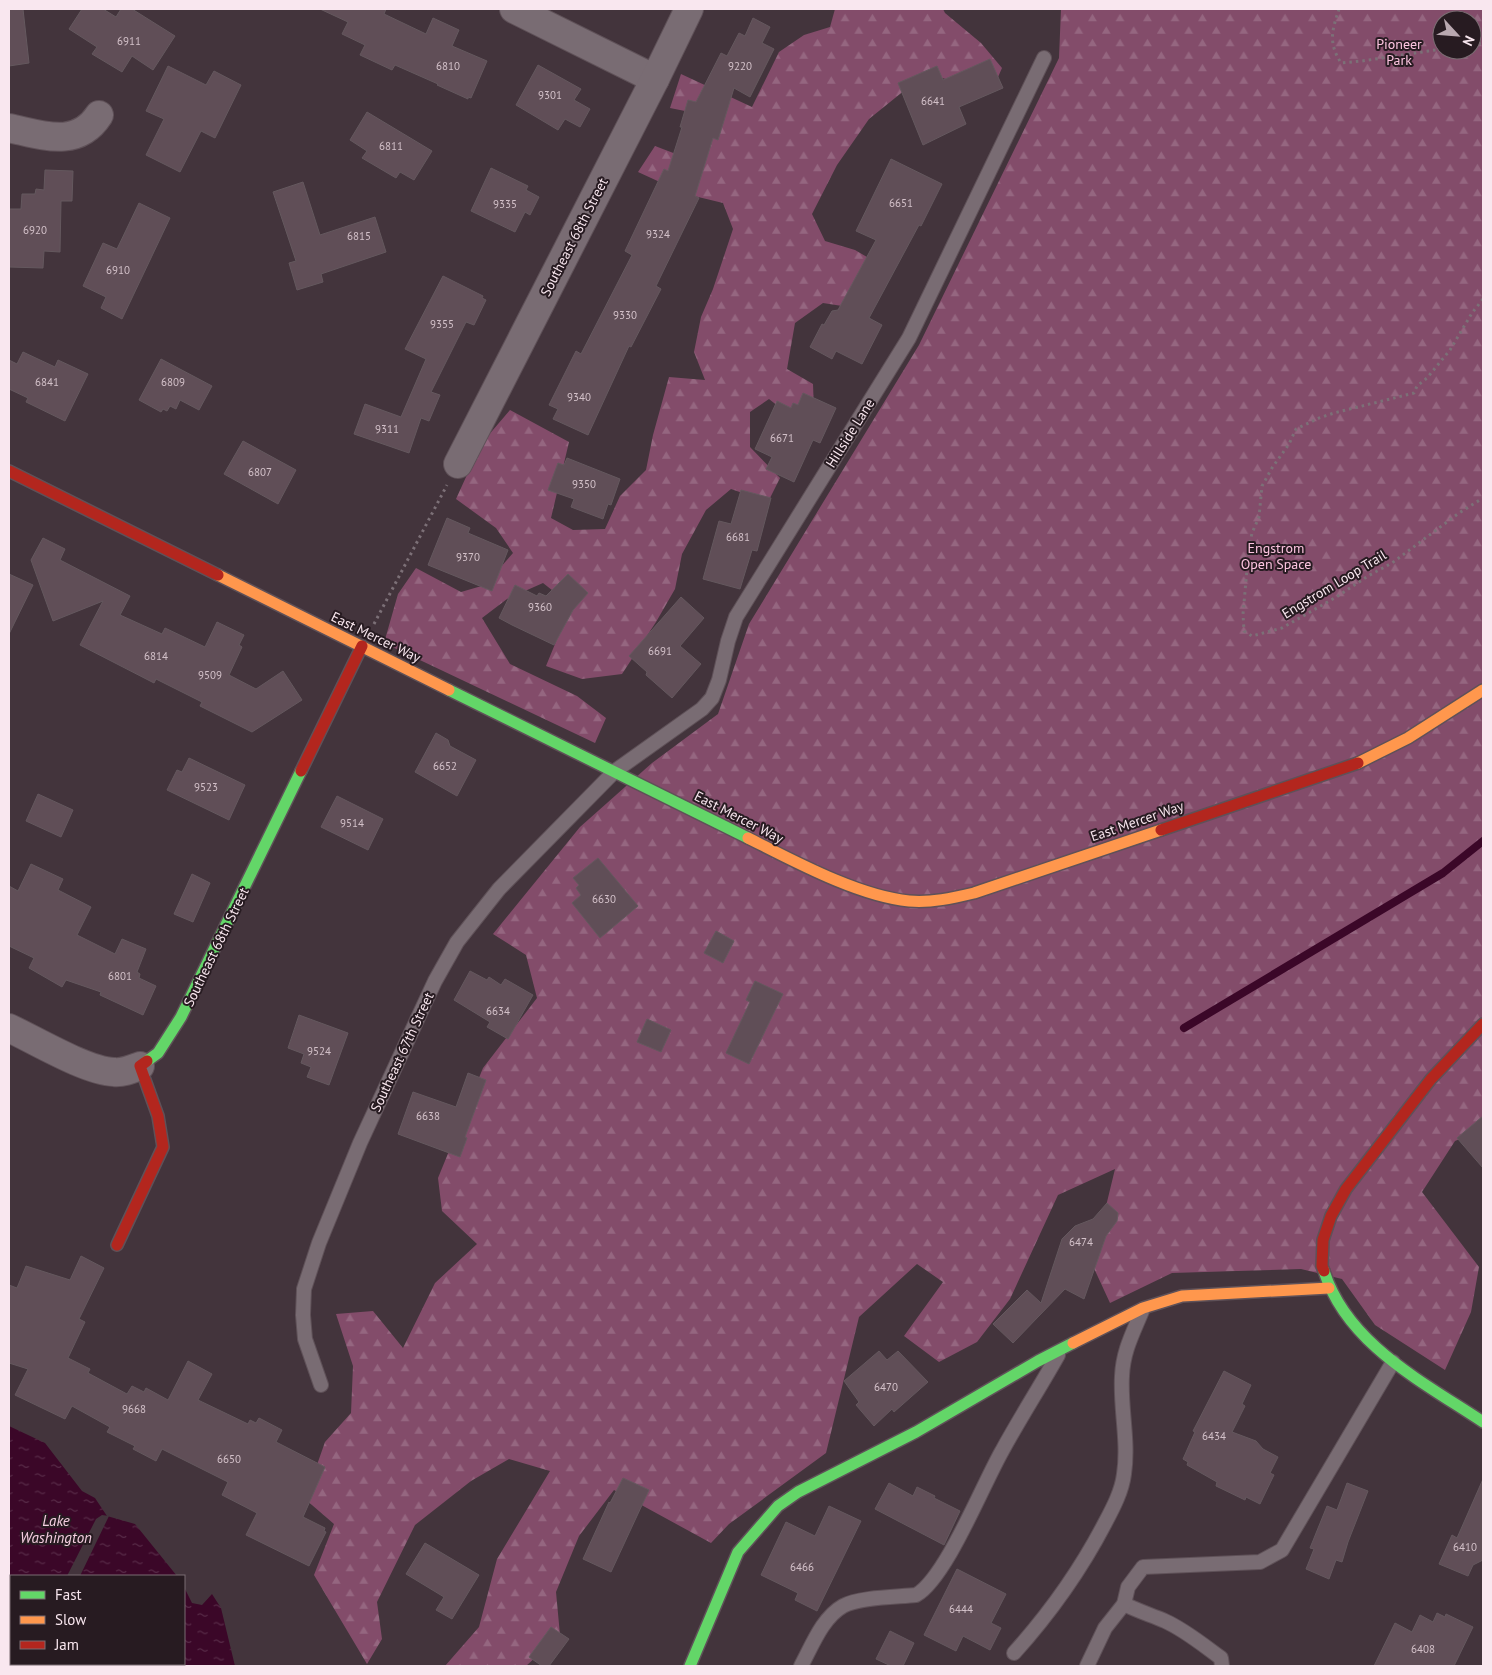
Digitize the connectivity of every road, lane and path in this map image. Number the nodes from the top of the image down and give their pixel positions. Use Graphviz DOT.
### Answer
graph roads {
  1 [pos="514,9"];
  2 [pos="689,9"];
  3 [pos="1338,9"];
  4 [pos="1432,50"];
  5 [pos="1044,58"];
  6 [pos="655,79"];
  7 [pos="99,115"];
  8 [pos="9,128"];
  9 [pos="1483,299"];
  10 [pos="458,464"];
  11 [pos="9,471"];
  12 [pos="1483,498"];
  13 [pos="362,646"];
  14 [pos="1483,690"];
  15 [pos="615,771"];
  16 [pos="1483,1024"];
  17 [pos="9,1028"];
  18 [pos="140,1066"];
  19 [pos="118,1245"];
  20 [pos="1328,1288"];
  21 [pos="1143,1308"];
  22 [pos="1061,1350"];
  23 [pos="1393,1362"];
  24 [pos="321,1385"];
  25 [pos="1483,1422"];
  26 [pos="1124,1604"];
  27 [pos="1014,1653"];
  28 [pos="690,1666"];
  29 [pos="801,1666"];
  30 [pos="1087,1666"];
  31 [pos="1222,1666"];
  1 -- 6 [label="street"];
  2 -- 6 [label="street, Southeast 68th Street"];
  3 -- 4 [label="path"];
  5 -- 15 [label="lane, Hillside Lane"];
  6 -- 10 [label="street, Southeast 68th Street"];
  7 -- 8 [label="street"];
  9 -- 12 [label="path, Engstrom Loop Trail"];
  10 -- 13 [label="path"];
  11 -- 13 [label="street, East Mercer Way"];
  13 -- 15 [label="street, East Mercer Way"];
  13 -- 18 [label="street, Southeast 68th Street"];
  14 -- 15 [label="street, East Mercer Way"];
  15 -- 24 [label="lane, Southeast 67th Street"];
  16 -- 20 [label="street"];
  17 -- 18 [label="street"];
  18 -- 19 [label="street"];
  20 -- 21 [label="street"];
  20 -- 23 [label="street"];
  21 -- 22 [label="street"];
  21 -- 27 [label="lane"];
  22 -- 28 [label="street"];
  22 -- 29 [label="lane"];
  23 -- 25 [label="street"];
  23 -- 26 [label="lane"];
  26 -- 30 [label="lane"];
  26 -- 31 [label="lane"];
}
